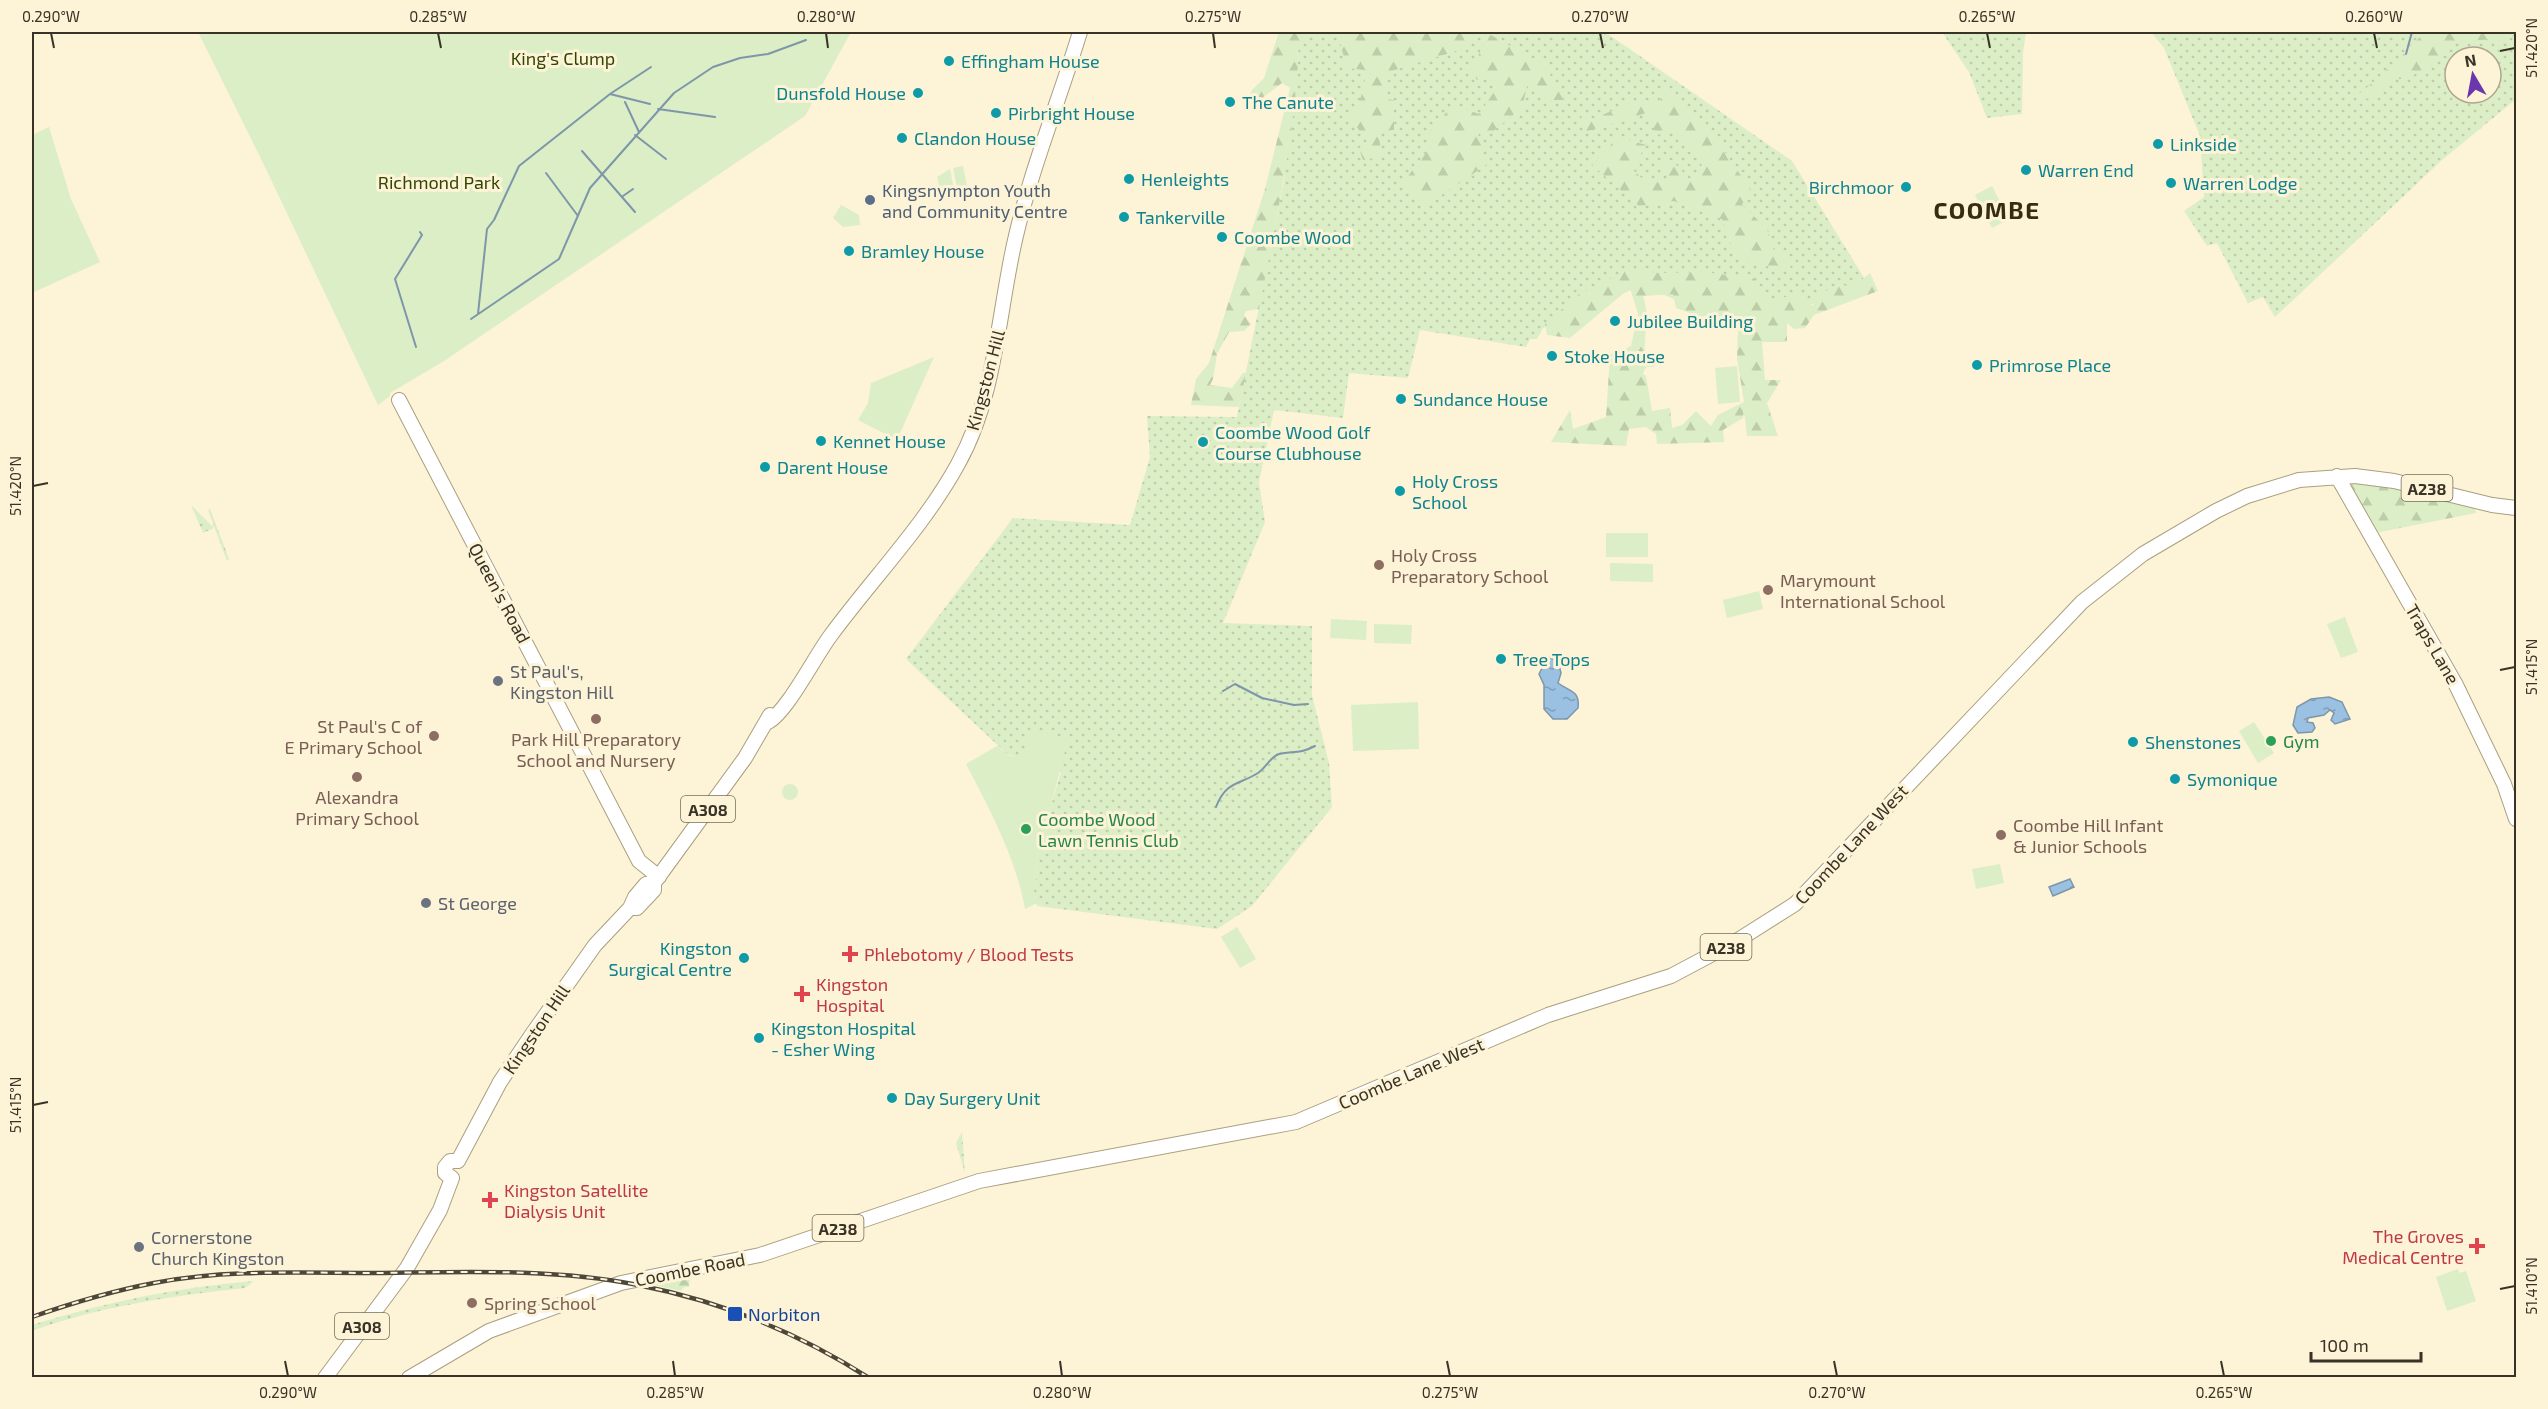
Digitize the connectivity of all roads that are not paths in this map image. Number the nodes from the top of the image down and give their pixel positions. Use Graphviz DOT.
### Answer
graph roads {
  1 [pos="1080,32"];
  2 [pos="399,400"];
  3 [pos="2337,476"];
  4 [pos="2517,508"];
  5 [pos="2517,819"];
  6 [pos="656,880"];
  7 [pos="979,1180"];
  8 [pos="325,1377"];
  9 [pos="409,1377"];
  1 -- 6 [label="main road, Kingston Hill / A308"];
  2 -- 6 [label="main road, Queen's Road"];
  3 -- 4 [label="main road, Coombe Lane West / A238"];
  3 -- 5 [label="main road, Traps Lane"];
  3 -- 7 [label="main road, Coombe Lane West / A238"];
  6 -- 8 [label="main road, Kingston Hill / A308"];
  7 -- 9 [label="main road, Coombe Road / A238"];
}
